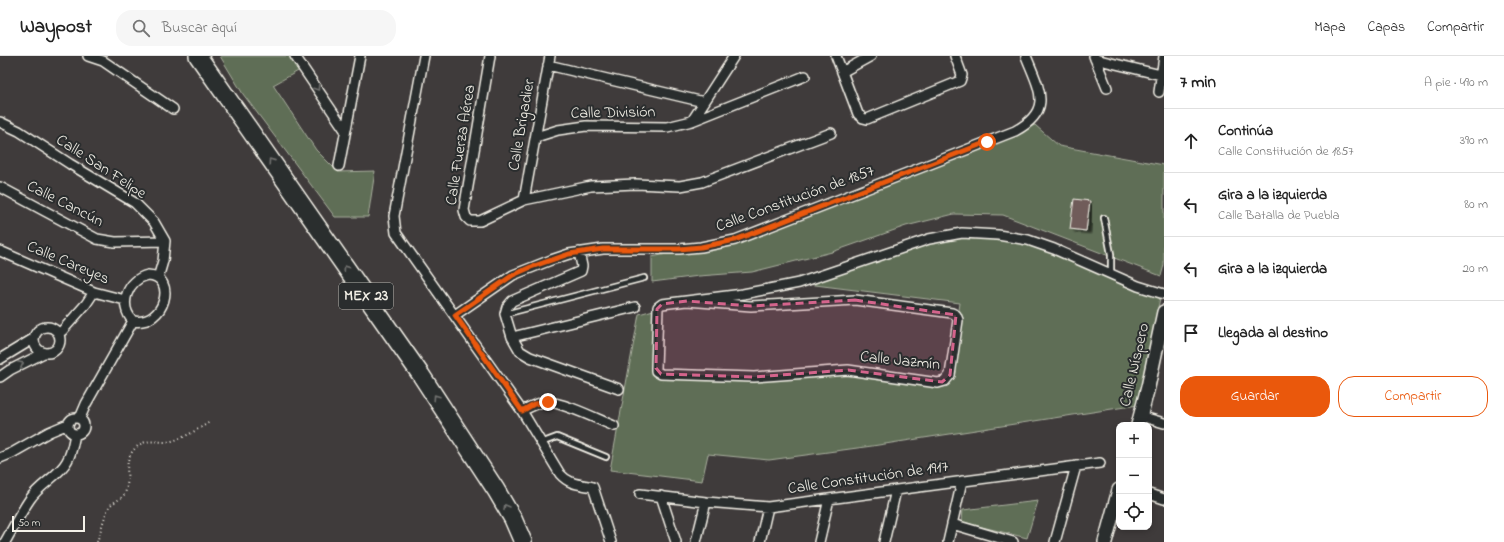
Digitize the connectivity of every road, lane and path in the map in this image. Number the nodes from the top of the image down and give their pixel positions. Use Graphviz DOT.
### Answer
graph roads {
  1 [pos="88,56"];
  2 [pos="198,56"];
  3 [pos="360,56"];
  4 [pos="424,56"];
  5 [pos="490,56"];
  6 [pos="734,56"];
  7 [pos="836,56"];
  8 [pos="871,56"];
  9 [pos="955,56"];
  10 [pos="1026,56"];
  11 [pos="1164,56"];
  12 [pos="1094,57"];
  13 [pos="298,58"];
  14 [pos="102,59"];
  15 [pos="549,60"];
  16 [pos="842,72"];
  17 [pos="1161,75"];
  18 [pos="805,76"];
  19 [pos="1107,88"];
  20 [pos="1159,92"];
  21 [pos="704,102"];
  22 [pos="173,109"];
  23 [pos="692,121"];
  24 [pos="0,122"];
  25 [pos="345,130"];
  26 [pos="831,133"];
  27 [pos="536,136"];
  28 [pos="339,166"];
  29 [pos="0,188"];
  30 [pos="524,200"];
  31 [pos="1104,218"];
  32 [pos="165,242"];
  33 [pos="0,251"];
  34 [pos="579,252"];
  35 [pos="1111,274"];
  36 [pos="158,278"];
  37 [pos="644,278"];
  38 [pos="94,292"];
  39 [pos="1164,294"];
  40 [pos="125,300"];
  41 [pos="687,301"];
  42 [pos="635,307"];
  43 [pos="1164,312"];
  44 [pos="505,314"];
  45 [pos="455,315"];
  46 [pos="133,321"];
  47 [pos="58,332"];
  48 [pos="512,338"];
  49 [pos="33,339"];
  50 [pos="44,353"];
  51 [pos="0,359"];
  52 [pos="0,377"];
  53 [pos="619,389"];
  54 [pos="522,411"];
  55 [pos="80,418"];
  56 [pos="1139,421"];
  57 [pos="210,422"];
  58 [pos="1164,423"];
  59 [pos="68,424"];
  60 [pos="614,426"];
  61 [pos="75,434"];
  62 [pos="541,443"];
  63 [pos="606,457"];
  64 [pos="0,458"];
  65 [pos="1100,463"];
  66 [pos="1076,466"];
  67 [pos="962,481"];
  68 [pos="896,490"];
  69 [pos="640,494"];
  70 [pos="1118,494"];
  71 [pos="1152,495"];
  72 [pos="661,496"];
  73 [pos="829,499"];
  74 [pos="1164,499"];
  75 [pos="706,502"];
  76 [pos="768,507"];
  77 [pos="952,524"];
  78 [pos="5,542"];
  79 [pos="97,542"];
  80 [pos="523,542"];
  81 [pos="611,542"];
  82 [pos="676,542"];
  83 [pos="696,542"];
  84 [pos="760,542"];
  85 [pos="819,542"];
  86 [pos="884,542"];
  87 [pos="948,542"];
  88 [pos="1013,542"];
  89 [pos="1055,542"];
  90 [pos="1105,542"];
  1 -- 14 [label="street"];
  80 -- 2 [label="highway, MEX 23, one-way"];
  3 -- 25 [label="street"];
  4 -- 45 [label="street"];
  5 -- 30 [label="street, Calle Fuerza Aérea"];
  6 -- 21 [label="street"];
  7 -- 16 [label="street"];
  8 -- 16 [label="street"];
  9 -- 16 [label="street"];
  10 -- 34 [label="street, Calle Constitución de 1857"];
  11 -- 17 [label="street"];
  12 -- 17 [label="street"];
  12 -- 19 [label="street"];
  13 -- 25 [label="street, one-way"];
  14 -- 22 [label="street"];
  15 -- 21 [label="street"];
  15 -- 27 [label="street, Calle Brigadier"];
  17 -- 20 [label="street"];
  18 -- 23 [label="street, Calle División"];
  21 -- 23 [label="street"];
  23 -- 27 [label="street, Calle División"];
  24 -- 32 [label="street, Calle San Felipe"];
  25 -- 28 [label="street"];
  26 -- 30 [label="street, Calle Fuerza Aérea"];
  27 -- 30 [label="street, Calle Brigadier"];
  29 -- 32 [label="street, Calle Cancún"];
  31 -- 35 [label="lane"];
  32 -- 36 [label="street"];
  33 -- 38 [label="street, Calle Careyes"];
  34 -- 44 [label="street"];
  34 -- 45 [label="street, Calle Constitución de 1857"];
  35 -- 39 [label="street, Calle Jazmín"];
  35 -- 41 [label="street, Calle Jazmín"];
  36 -- 40 [label="street"];
  36 -- 46 [label="street"];
  37 -- 44 [label="lane"];
  38 -- 40 [label="street, Calle Careyes"];
  38 -- 47 [label="street"];
  40 -- 46 [label="street"];
  41 -- 41 [label="street, Calle Jazmín"];
  42 -- 48 [label="street"];
  43 -- 56 [label="street, Calle Níspero"];
  44 -- 48 [label="street"];
  45 -- 54 [label="street"];
  46 -- 55 [label="street"];
  47 -- 49 [label="street"];
  47 -- 50 [label="street"];
  48 -- 53 [label="street"];
  49 -- 50 [label="street"];
  49 -- 51 [label="street"];
  52 -- 50 [label="street, one-way"];
  54 -- 60 [label="street"];
  54 -- 62 [label="street"];
  55 -- 59 [label="street"];
  55 -- 61 [label="street"];
  56 -- 58 [label="street"];
  57 -- 79 [label="path"];
  59 -- 61 [label="street"];
  59 -- 64 [label="street"];
  61 -- 78 [label="street"];
  62 -- 63 [label="lane"];
  62 -- 81 [label="street"];
  65 -- 66 [label="street, Calle Constitución de 1917"];
  66 -- 67 [label="street, Calle Constitución de 1917"];
  66 -- 89 [label="street"];
  67 -- 68 [label="street, Calle Constitución de 1917"];
  67 -- 77 [label="street"];
  68 -- 73 [label="street, Calle Constitución de 1917"];
  68 -- 86 [label="street"];
  69 -- 72 [label="street, Calle Constitución de 1917"];
  70 -- 90 [label="street"];
  71 -- 74 [label="street"];
  72 -- 75 [label="street, Calle Constitución de 1917"];
  72 -- 82 [label="street"];
  73 -- 76 [label="street, Calle Constitución de 1917"];
  73 -- 85 [label="street"];
  75 -- 76 [label="street, Calle Constitución de 1917"];
  75 -- 83 [label="street"];
  76 -- 84 [label="street"];
  77 -- 87 [label="street"];
  77 -- 88 [label="street"];
}
